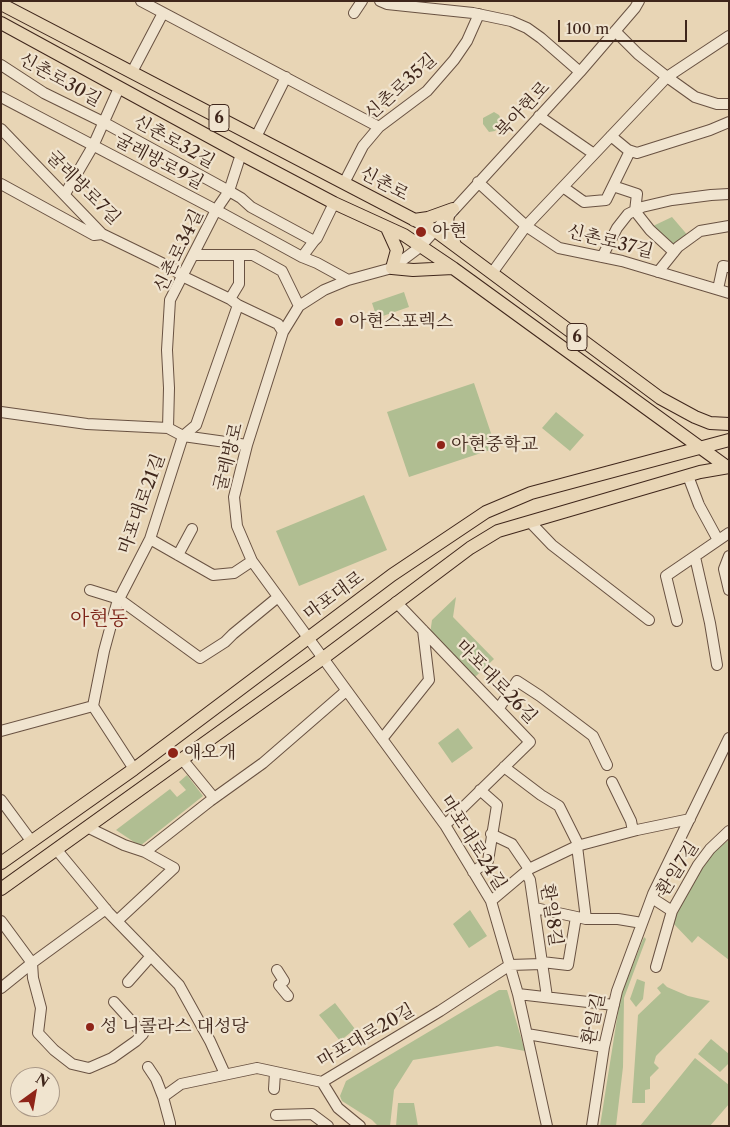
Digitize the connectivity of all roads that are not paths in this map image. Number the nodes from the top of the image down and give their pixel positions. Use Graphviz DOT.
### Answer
graph roads {
  1 [pos="141,1"];
  2 [pos="362,1"];
  3 [pos="380,1"];
  4 [pos="639,1"];
  5 [pos="3,5"];
  6 [pos="163,13"];
  7 [pos="354,13"];
  8 [pos="479,14"];
  9 [pos="1,24"];
  10 [pos="615,31"];
  11 [pos="729,36"];
  12 [pos="1,65"];
  13 [pos="132,72"];
  14 [pos="580,72"];
  15 [pos="667,77"];
  16 [pos="286,78"];
  17 [pos="119,88"];
  18 [pos="1,97"];
  19 [pos="729,104"];
  20 [pos="538,116"];
  21 [pos="104,122"];
  22 [pos="729,122"];
  23 [pos="380,127"];
  24 [pos="1,128"];
  25 [pos="611,136"];
  26 [pos="256,137"];
  27 [pos="93,146"];
  28 [pos="630,151"];
  29 [pos="241,154"];
  30 [pos="594,154"];
  31 [pos="478,182"];
  32 [pos="344,183"];
  33 [pos="1,184"];
  34 [pos="613,186"];
  35 [pos="563,187"];
  36 [pos="229,191"];
  37 [pos="65,194"];
  38 [pos="729,194"];
  39 [pos="334,203"];
  40 [pos="216,210"];
  41 [pos="634,211"];
  42 [pos="451,212"];
  43 [pos="414,220"];
  44 [pos="526,226"];
  45 [pos="729,226"];
  46 [pos="387,228"];
  47 [pos="102,234"];
  48 [pos="427,238"];
  49 [pos="314,241"];
  50 [pos="455,245"];
  51 [pos="674,252"];
  52 [pos="193,255"];
  53 [pos="239,255"];
  54 [pos="302,257"];
  55 [pos="602,257"];
  56 [pos="729,267"];
  57 [pos="392,268"];
  58 [pos="453,268"];
  59 [pos="658,272"];
  60 [pos="492,273"];
  61 [pos="182,276"];
  62 [pos="348,280"];
  63 [pos="718,290"];
  64 [pos="729,293"];
  65 [pos="234,302"];
  66 [pos="299,306"];
  67 [pos="283,332"];
  68 [pos="1,412"];
  69 [pos="729,424"];
  70 [pos="168,428"];
  71 [pos="184,436"];
  72 [pos="729,440"];
  73 [pos="247,445"];
  74 [pos="700,448"];
  75 [pos="728,467"];
  76 [pos="688,476"];
  77 [pos="530,522"];
  78 [pos="192,529"];
  79 [pos="729,533"];
  80 [pos="150,538"];
  81 [pos="718,540"];
  82 [pos="178,555"];
  83 [pos="729,556"];
  84 [pos="695,557"];
  85 [pos="252,561"];
  86 [pos="90,590"];
  87 [pos="729,590"];
  88 [pos="278,597"];
  89 [pos="119,599"];
  90 [pos="396,602"];
  91 [pos="649,620"];
  92 [pos="677,620"];
  93 [pos="423,630"];
  94 [pos="307,637"];
  95 [pos="322,658"];
  96 [pos="717,665"];
  97 [pos="346,691"];
  98 [pos="94,706"];
  99 [pos="499,708"];
  100 [pos="1,731"];
  101 [pos="729,738"];
  102 [pos="382,739"];
  103 [pos="182,759"];
  104 [pos="724,761"];
  105 [pos="608,765"];
  106 [pos="504,767"];
  107 [pos="134,769"];
  108 [pos="612,782"];
  109 [pos="480,790"];
  110 [pos="214,798"];
  111 [pos="1,800"];
  112 [pos="690,819"];
  113 [pos="444,825"];
  114 [pos="87,827"];
  115 [pos="633,831"];
  116 [pos="729,832"];
  117 [pos="491,834"];
  118 [pos="32,842"];
  119 [pos="578,846"];
  120 [pos="56,849"];
  121 [pos="145,852"];
  122 [pos="1,864"];
  123 [pos="528,871"];
  124 [pos="473,872"];
  125 [pos="1,889"];
  126 [pos="652,898"];
  127 [pos="491,901"];
  128 [pos="535,908"];
  129 [pos="106,909"];
  130 [pos="672,911"];
  131 [pos="581,918"];
  132 [pos="117,921"];
  133 [pos="1,922"];
  134 [pos="642,923"];
  135 [pos="151,956"];
  136 [pos="32,963"];
  137 [pos="542,963"];
  138 [pos="510,965"];
  139 [pos="656,967"];
  140 [pos="276,970"];
  141 [pos="128,982"];
  142 [pos="1,988"];
  143 [pos="518,994"];
  144 [pos="288,996"];
  145 [pos="547,997"];
  146 [pos="114,1002"];
  147 [pos="614,1005"];
  148 [pos="527,1034"];
  149 [pos="604,1047"];
  150 [pos="148,1067"];
  151 [pos="275,1072"];
  152 [pos="225,1074"];
  153 [pos="322,1082"];
  154 [pos="274,1088"];
  155 [pos="163,1097"];
  156 [pos="276,1115"];
  157 [pos="170,1126"];
  158 [pos="328,1126"];
  159 [pos="360,1126"];
  160 [pos="547,1126"];
  161 [pos="592,1126"];
  1 -- 6 [label="street"];
  2 -- 7 [label="street"];
  3 -- 8 [label="street"];
  4 -- 10 [label="street, 북아현로"];
  5 -- 13 [label="main road, 신촌로 / 6"];
  6 -- 13 [label="street"];
  6 -- 16 [label="street"];
  8 -- 14 [label="street"];
  8 -- 23 [label="street, 신촌로35길"];
  9 -- 17 [label="main road, 신촌로 / 6"];
  10 -- 14 [label="street, 북아현로"];
  10 -- 15 [label="street"];
  11 -- 15 [label="street"];
  12 -- 21 [label="street, 신촌로30길"];
  13 -- 26 [label="main road, 신촌로 / 6"];
  14 -- 20 [label="street, 북아현로"];
  15 -- 19 [label="street"];
  15 -- 25 [label="street"];
  16 -- 23 [label="street"];
  16 -- 26 [label="street"];
  17 -- 21 [label="street, 신촌로30길"];
  17 -- 29 [label="main road, 신촌로 / 6"];
  18 -- 27 [label="street, 굴레방로9길"];
  20 -- 30 [label="street"];
  20 -- 31 [label="street, 북아현로"];
  21 -- 27 [label="street, 신촌로30길"];
  21 -- 36 [label="street, 신촌로32길"];
  22 -- 28 [label="street"];
  23 -- 32 [label="street, 신촌로35길"];
  24 -- 37 [label="street, 굴레방로7길"];
  25 -- 28 [label="street"];
  25 -- 30 [label="street"];
  26 -- 32 [label="main road, 신촌로 / 6"];
  27 -- 37 [label="street, 신촌로30길"];
  27 -- 40 [label="street, 굴레방로9길"];
  28 -- 34 [label="street"];
  29 -- 36 [label="street, 신촌로34길"];
  29 -- 39 [label="main road, 신촌로 / 6"];
  30 -- 35 [label="street"];
  31 -- 42 [label="street, 북아현로"];
  31 -- 44 [label="street, 신촌로37길"];
  32 -- 43 [label="main road, 신촌로 / 6"];
  33 -- 47 [label="street"];
  34 -- 35 [label="street"];
  34 -- 41 [label="street"];
  35 -- 44 [label="street"];
  36 -- 40 [label="street, 신촌로34길"];
  36 -- 49 [label="street"];
  37 -- 47 [label="street, 굴레방로7길"];
  38 -- 41 [label="street"];
  39 -- 46 [label="main road, 신촌로 / 6"];
  39 -- 49 [label="street"];
  40 -- 52 [label="street, 신촌로34길"];
  40 -- 54 [label="street, 굴레방로9길"];
  41 -- 51 [label="street"];
  41 -- 55 [label="street"];
  42 -- 43 [label="main road"];
  42 -- 48 [label="street, 북아현로"];
  42 -- 50 [label="main road"];
  43 -- 48 [label="main road, 신촌로 / 6"];
  44 -- 55 [label="street, 신촌로37길"];
  44 -- 60 [label="street"];
  45 -- 51 [label="street"];
  46 -- 48 [label="main road, 신촌로 / 6"];
  46 -- 57 [label="main road"];
  47 -- 61 [label="street, 굴레방로7길"];
  48 -- 50 [label="main road, 신촌로 / 6"];
  48 -- 57 [label="street, 굴레방로"];
  48 -- 58 [label="main road, 신촌로 / 6"];
  49 -- 54 [label="street"];
  50 -- 60 [label="main road, 신촌로 / 6"];
  51 -- 59 [label="street"];
  52 -- 53 [label="street"];
  52 -- 61 [label="street, 신촌로34길"];
  53 -- 65 [label="street"];
  53 -- 66 [label="street"];
  54 -- 62 [label="street, 굴레방로9길"];
  55 -- 59 [label="street, 신촌로37길"];
  56 -- 63 [label="street"];
  57 -- 58 [label="main road"];
  57 -- 62 [label="street, 굴레방로"];
  58 -- 74 [label="main road, 신촌로 / 6"];
  59 -- 63 [label="street, 신촌로37길"];
  60 -- 69 [label="main road, 신촌로 / 6"];
  61 -- 65 [label="street, 굴레방로7길"];
  61 -- 70 [label="street, 신촌로34길"];
  62 -- 66 [label="street, 굴레방로"];
  63 -- 64 [label="street, 신촌로37길"];
  65 -- 67 [label="street, 굴레방로7길"];
  65 -- 71 [label="street, 마포대로21길"];
  66 -- 67 [label="street, 굴레방로"];
  67 -- 73 [label="street, 굴레방로"];
  68 -- 70 [label="street"];
  70 -- 71 [label="street"];
  71 -- 73 [label="street"];
  71 -- 80 [label="street, 마포대로21길"];
  72 -- 74 [label="main road, 마포대로"];
  73 -- 85 [label="street, 굴레방로"];
  74 -- 75 [label="main road, 신촌로 / 6"];
  74 -- 94 [label="main road, 마포대로"];
  75 -- 76 [label="main road"];
  76 -- 77 [label="main road"];
  76 -- 81 [label="street"];
  77 -- 90 [label="main road"];
  77 -- 91 [label="street"];
  78 -- 82 [label="street"];
  79 -- 81 [label="street"];
  80 -- 82 [label="street"];
  80 -- 89 [label="street, 마포대로21길"];
  81 -- 84 [label="street"];
  82 -- 85 [label="street"];
  83 -- 87 [label="street"];
  84 -- 92 [label="street"];
  84 -- 96 [label="street"];
  85 -- 88 [label="street, 굴레방로"];
  86 -- 89 [label="street"];
  88 -- 89 [label="street"];
  88 -- 94 [label="street, 굴레방로"];
  89 -- 98 [label="street, 마포대로21길"];
  90 -- 93 [label="street, 마포대로26길"];
  90 -- 95 [label="main road"];
  93 -- 99 [label="street, 마포대로26길"];
  93 -- 102 [label="street"];
  94 -- 95 [label="street, 굴레방로"];
  94 -- 107 [label="main road, 마포대로"];
  95 -- 97 [label="street, 마포대로24길"];
  95 -- 103 [label="main road"];
  97 -- 102 [label="street, 마포대로24길"];
  97 -- 110 [label="street"];
  98 -- 100 [label="street"];
  98 -- 107 [label="street"];
  99 -- 105 [label="street"];
  99 -- 106 [label="street, 마포대로26길"];
  101 -- 104 [label="street, 환일길"];
  102 -- 113 [label="street, 마포대로24길"];
  103 -- 110 [label="street"];
  103 -- 114 [label="main road"];
  104 -- 112 [label="street, 환일길"];
  106 -- 109 [label="street, 마포대로26길"];
  106 -- 119 [label="street"];
  107 -- 118 [label="main road, 마포대로"];
  108 -- 115 [label="street"];
  109 -- 113 [label="street, 마포대로26길"];
  109 -- 117 [label="street"];
  110 -- 121 [label="street"];
  111 -- 118 [label="street"];
  112 -- 115 [label="street"];
  112 -- 126 [label="street, 환일길"];
  113 -- 124 [label="street, 마포대로24길"];
  114 -- 120 [label="main road"];
  114 -- 121 [label="street"];
  115 -- 119 [label="street"];
  116 -- 130 [label="street, 환일7길"];
  117 -- 123 [label="street, 환일8길"];
  117 -- 124 [label="street"];
  118 -- 122 [label="main road, 마포대로"];
  119 -- 123 [label="street"];
  119 -- 131 [label="street"];
  120 -- 125 [label="main road"];
  120 -- 129 [label="street"];
  121 -- 132 [label="street"];
  123 -- 127 [label="street"];
  123 -- 128 [label="street, 환일8길"];
  124 -- 127 [label="street, 마포대로24길"];
  126 -- 130 [label="street, 환일7길"];
  126 -- 134 [label="street, 환일길"];
  127 -- 138 [label="street, 마포대로24길"];
  128 -- 131 [label="street"];
  128 -- 137 [label="street, 환일8길"];
  129 -- 132 [label="street"];
  129 -- 136 [label="street"];
  130 -- 139 [label="street"];
  131 -- 134 [label="street"];
  131 -- 137 [label="street, 환일8길"];
  132 -- 135 [label="street"];
  133 -- 136 [label="street"];
  134 -- 147 [label="street, 환일길"];
  135 -- 141 [label="street"];
  135 -- 152 [label="street"];
  136 -- 142 [label="street"];
  136 -- 146 [label="street"];
  137 -- 138 [label="street, 환일8길"];
  137 -- 145 [label="street, 환일8길"];
  138 -- 143 [label="street, 마포대로24길"];
  138 -- 153 [label="street, 마포대로20길"];
  140 -- 144 [label="street"];
  143 -- 145 [label="street"];
  143 -- 148 [label="street, 마포대로24길"];
  145 -- 147 [label="street"];
  147 -- 149 [label="street, 환일길"];
  148 -- 149 [label="street"];
  148 -- 160 [label="street, 마포대로24길"];
  149 -- 161 [label="street, 환일길"];
  150 -- 155 [label="street"];
  151 -- 152 [label="street, 마포대로20길"];
  151 -- 153 [label="street, 마포대로20길"];
  151 -- 154 [label="street"];
  152 -- 155 [label="street, 마포대로20길"];
  153 -- 159 [label="street"];
  155 -- 157 [label="street"];
  156 -- 158 [label="street"];
}
